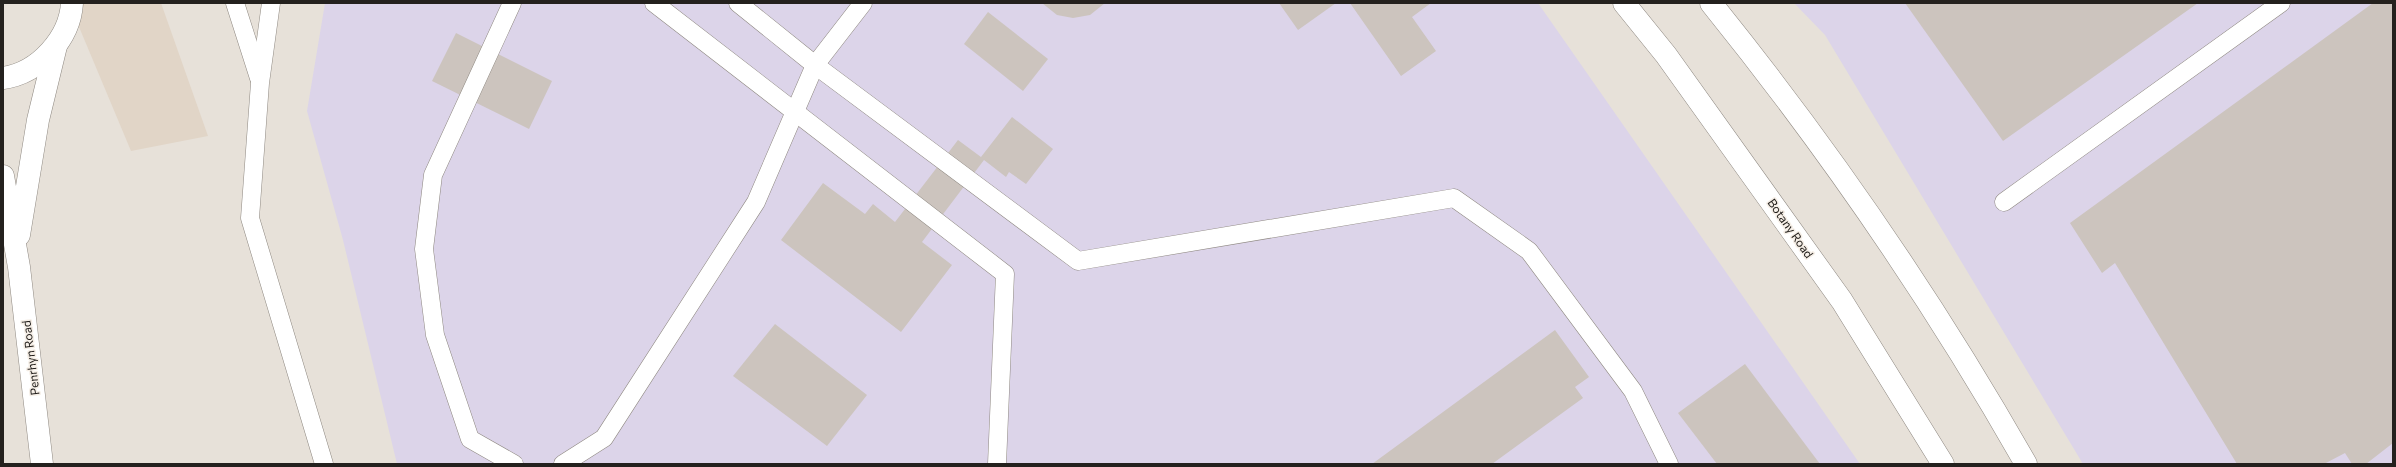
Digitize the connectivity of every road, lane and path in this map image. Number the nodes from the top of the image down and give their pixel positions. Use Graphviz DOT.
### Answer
graph roads {
  1 [pos="235,3"];
  2 [pos="271,3"];
  3 [pos="512,3"];
  4 [pos="654,3"];
  5 [pos="738,3"];
  6 [pos="863,3"];
  7 [pos="1624,3"];
  8 [pos="1711,3"];
  9 [pos="2281,3"];
  10 [pos="77,7"];
  11 [pos="56,46"];
  12 [pos="815,65"];
  13 [pos="3,78"];
  14 [pos="260,83"];
  15 [pos="796,114"];
  16 [pos="3,176"];
  17 [pos="2004,202"];
  18 [pos="13,254"];
  19 [pos="42,464"];
  20 [pos="324,464"];
  21 [pos="514,464"];
  22 [pos="563,464"];
  23 [pos="997,464"];
  24 [pos="1669,464"];
  25 [pos="1943,464"];
  26 [pos="2026,464"];
  1 -- 14 [label="lane"];
  2 -- 14 [label="lane"];
  3 -- 21 [label="lane"];
  4 -- 15 [label="lane"];
  5 -- 12 [label="lane"];
  6 -- 12 [label="lane"];
  7 -- 25 [label="main road, Botany Road"];
  8 -- 26 [label="main road"];
  9 -- 17 [label="lane"];
  10 -- 11 [label="main road"];
  11 -- 13 [label="main road"];
  11 -- 18 [label="main road"];
  12 -- 15 [label="lane"];
  12 -- 24 [label="lane"];
  14 -- 20 [label="lane"];
  15 -- 22 [label="lane"];
  15 -- 23 [label="lane"];
  16 -- 18 [label="main road"];
  18 -- 19 [label="main road, Penrhyn Road"];
}
